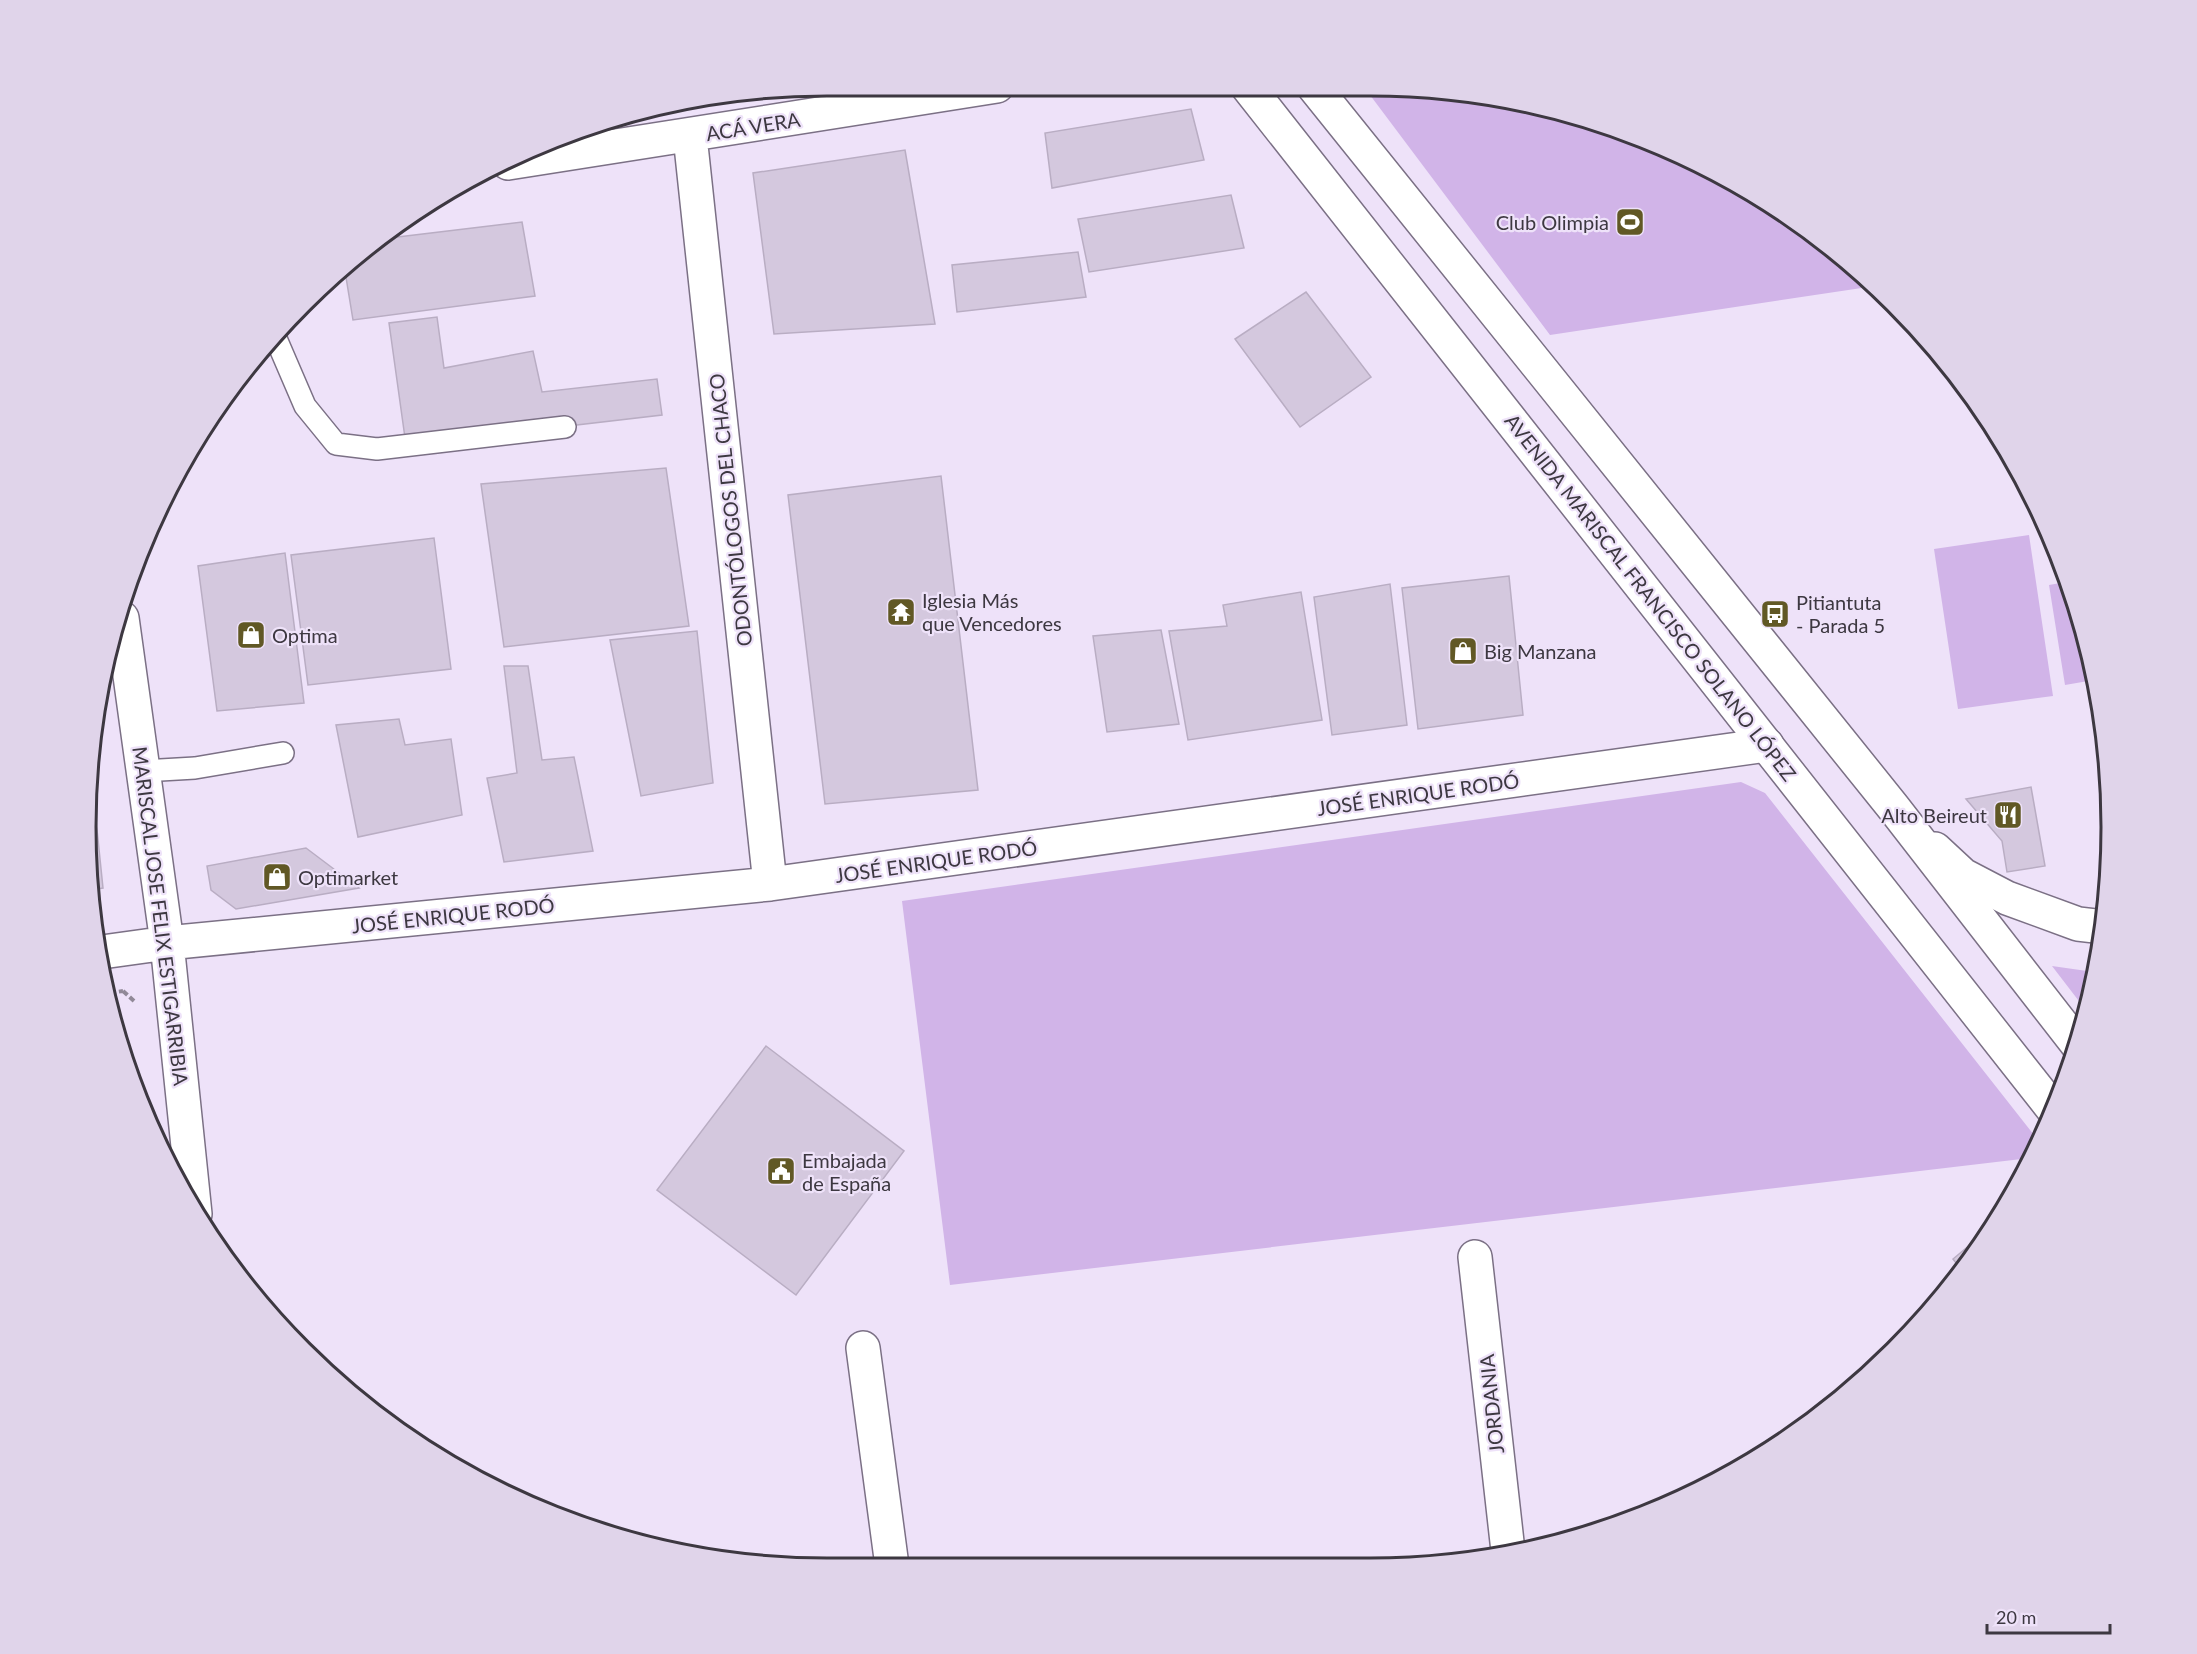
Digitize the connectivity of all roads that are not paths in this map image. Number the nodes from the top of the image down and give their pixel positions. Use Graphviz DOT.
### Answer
graph roads {
  1 [pos="936,96"];
  2 [pos="1255,96"];
  3 [pos="1321,96"];
  4 [pos="690,136"];
  5 [pos="526,161"];
  6 [pos="278,344"];
  7 [pos="565,428"];
  8 [pos="124,630"];
  9 [pos="1767,745"];
  10 [pos="283,753"];
  11 [pos="143,771"];
  12 [pos="1893,807"];
  13 [pos="770,884"];
  14 [pos="2094,926"];
  15 [pos="167,943"];
  16 [pos="107,951"];
  17 [pos="2070,1035"];
  18 [pos="2047,1101"];
  19 [pos="192,1189"];
  20 [pos="1475,1257"];
  21 [pos="863,1348"];
  22 [pos="1507,1545"];
  23 [pos="891,1558"];
  1 -- 4 [label="main road, ACÁ VERA"];
  2 -- 9 [label="main road, AVENIDA MARISCAL FRANCISCO SOLANO LÓPEZ"];
  3 -- 12 [label="main road"];
  4 -- 5 [label="main road, ACÁ VERA"];
  4 -- 13 [label="main road, ODONTÓLOGOS DEL CHACO"];
  6 -- 7 [label="lane"];
  8 -- 11 [label="main road, MARISCAL JOSE FELIX ESTIGARRIBIA"];
  9 -- 13 [label="main road, JOSÉ ENRIQUE RODÓ"];
  9 -- 18 [label="main road, AVENIDA MARISCAL FRANCISCO SOLANO LÓPEZ"];
  10 -- 11 [label="lane"];
  11 -- 15 [label="main road, MARISCAL JOSE FELIX ESTIGARRIBIA"];
  12 -- 14 [label="main road"];
  12 -- 17 [label="main road"];
  13 -- 15 [label="main road, JOSÉ ENRIQUE RODÓ"];
  15 -- 16 [label="main road, JOSÉ ENRIQUE RODÓ"];
  15 -- 19 [label="main road, MARISCAL JOSE FELIX ESTIGARRIBIA"];
  20 -- 22 [label="main road, JORDANIA"];
  21 -- 23 [label="main road"];
}
